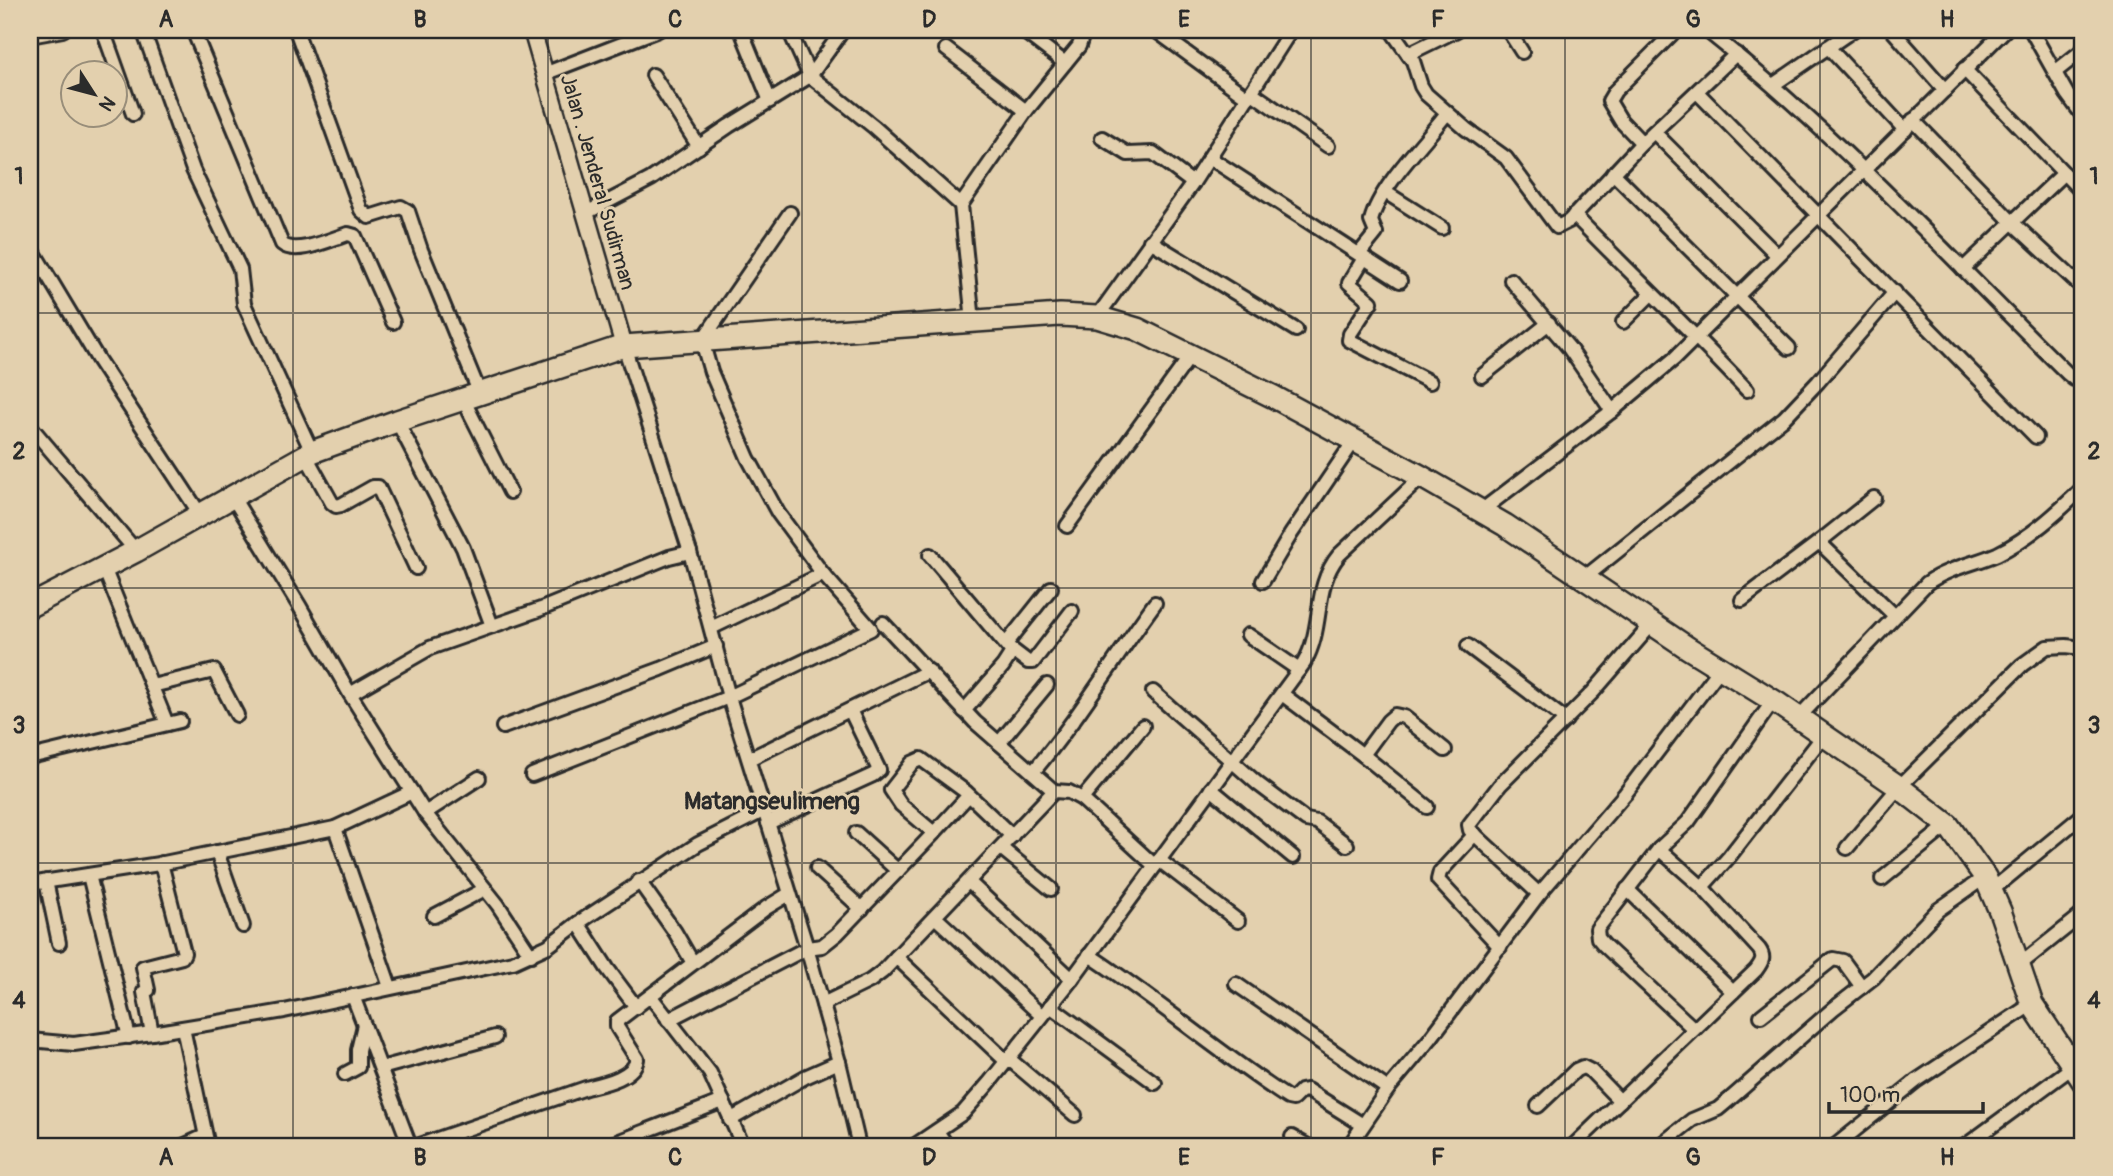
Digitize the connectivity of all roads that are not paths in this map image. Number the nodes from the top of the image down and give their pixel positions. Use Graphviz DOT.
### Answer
graph roads {
  1 [pos="63,30"];
  2 [pos="103,30"];
  3 [pos="143,30"];
  4 [pos="193,30"];
  5 [pos="296,30"];
  6 [pos="531,30"];
  7 [pos="658,30"];
  8 [pos="741,30"];
  9 [pos="789,30"];
  10 [pos="843,30"];
  11 [pos="1022,30"];
  12 [pos="1078,30"];
  13 [pos="1154,30"];
  14 [pos="1291,30"];
  15 [pos="1391,30"];
  16 [pos="1457,30"];
  17 [pos="1508,30"];
  18 [pos="1706,30"];
  19 [pos="1853,30"];
  20 [pos="1892,30"];
  21 [pos="2005,30"];
  22 [pos="2031,30"];
  23 [pos="1672,31"];
  24 [pos="38,33"];
  25 [pos="1828,47"];
  26 [pos="946,49"];
  27 [pos="2083,50"];
  28 [pos="1522,52"];
  29 [pos="1408,54"];
  30 [pos="1736,54"];
  31 [pos="1065,63"];
  32 [pos="1964,69"];
  33 [pos="2055,72"];
  34 [pos="544,74"];
  35 [pos="653,75"];
  36 [pos="810,76"];
  37 [pos="1773,85"];
  38 [pos="1945,90"];
  39 [pos="1697,92"];
  40 [pos="1249,95"];
  41 [pos="770,101"];
  42 [pos="1026,111"];
  43 [pos="1447,113"];
  44 [pos="133,114"];
  45 [pos="2083,116"];
  46 [pos="1909,125"];
  47 [pos="1654,132"];
  48 [pos="1102,138"];
  49 [pos="1642,143"];
  50 [pos="1328,146"];
  51 [pos="699,147"];
  52 [pos="1210,158"];
  53 [pos="1865,170"];
  54 [pos="1613,173"];
  55 [pos="2064,173"];
  56 [pos="1193,183"];
  57 [pos="1385,192"];
  58 [pos="2083,193"];
  59 [pos="961,205"];
  60 [pos="586,213"];
  61 [pos="790,213"];
  62 [pos="1574,215"];
  63 [pos="1818,215"];
  64 [pos="2011,221"];
  65 [pos="1442,228"];
  66 [pos="1150,241"];
  67 [pos="30,246"];
  68 [pos="1777,255"];
  69 [pos="1362,256"];
  70 [pos="1963,269"];
  71 [pos="1511,280"];
  72 [pos="1400,281"];
  73 [pos="2083,288"];
  74 [pos="1895,292"];
  75 [pos="1651,294"];
  76 [pos="1737,297"];
  77 [pos="1097,317"];
  78 [pos="973,321"];
  79 [pos="393,322"];
  80 [pos="1623,322"];
  81 [pos="1549,323"];
  82 [pos="1296,331"];
  83 [pos="1698,337"];
  84 [pos="702,341"];
  85 [pos="624,346"];
  86 [pos="1789,348"];
  87 [pos="1191,355"];
  88 [pos="2083,372"];
  89 [pos="1482,376"];
  90 [pos="1430,382"];
  91 [pos="1747,390"];
  92 [pos="471,397"];
  93 [pos="1612,411"];
  94 [pos="397,421"];
  95 [pos="30,426"];
  96 [pos="2036,437"];
  97 [pos="1354,441"];
  98 [pos="309,454"];
  99 [pos="1422,477"];
  100 [pos="2083,488"];
  101 [pos="510,492"];
  102 [pos="232,496"];
  103 [pos="1874,498"];
  104 [pos="1480,511"];
  105 [pos="200,514"];
  106 [pos="1068,526"];
  107 [pos="1819,542"];
  108 [pos="136,551"];
  109 [pos="687,552"];
  110 [pos="930,555"];
  111 [pos="104,568"];
  112 [pos="416,568"];
  113 [pos="823,574"];
  114 [pos="1584,578"];
  115 [pos="1263,581"];
  116 [pos="1051,588"];
  117 [pos="1742,600"];
  118 [pos="1156,603"];
  119 [pos="30,606"];
  120 [pos="1072,611"];
  121 [pos="1894,615"];
  122 [pos="883,623"];
  123 [pos="1652,624"];
  124 [pos="492,626"];
  125 [pos="711,628"];
  126 [pos="1248,635"];
  127 [pos="1468,646"];
  128 [pos="1009,647"];
  129 [pos="2083,648"];
  130 [pos="709,649"];
  131 [pos="1720,669"];
  132 [pos="1299,670"];
  133 [pos="929,671"];
  134 [pos="1047,685"];
  135 [pos="152,686"];
  136 [pos="1153,692"];
  137 [pos="349,694"];
  138 [pos="1282,694"];
  139 [pos="723,699"];
  140 [pos="1773,701"];
  141 [pos="850,709"];
  142 [pos="964,711"];
  143 [pos="237,715"];
  144 [pos="1798,718"];
  145 [pos="1566,720"];
  146 [pos="180,721"];
  147 [pos="167,724"];
  148 [pos="1143,726"];
  149 [pos="503,727"];
  150 [pos="1824,735"];
  151 [pos="999,743"];
  152 [pos="1445,750"];
  153 [pos="1363,755"];
  154 [pos="30,757"];
  155 [pos="748,760"];
  156 [pos="1234,761"];
  157 [pos="1033,772"];
  158 [pos="532,775"];
  159 [pos="479,778"];
  160 [pos="1899,787"];
  161 [pos="1211,789"];
  162 [pos="1054,791"];
  163 [pos="412,792"];
  164 [pos="969,795"];
  165 [pos="1082,799"];
  166 [pos="1427,807"];
  167 [pos="425,814"];
  168 [pos="2083,815"];
  169 [pos="759,816"];
  170 [pos="1948,825"];
  171 [pos="334,828"];
  172 [pos="856,833"];
  173 [pos="934,833"];
  174 [pos="1475,834"];
  175 [pos="1012,836"];
  176 [pos="1347,845"];
  177 [pos="1001,848"];
  178 [pos="1847,848"];
  179 [pos="1659,849"];
  180 [pos="217,852"];
  181 [pos="1293,857"];
  182 [pos="160,863"];
  183 [pos="1157,863"];
  184 [pos="817,868"];
  185 [pos="898,871"];
  186 [pos="89,875"];
  187 [pos="1882,879"];
  188 [pos="46,881"];
  189 [pos="639,881"];
  190 [pos="969,881"];
  191 [pos="30,884"];
  192 [pos="1988,884"];
  193 [pos="1702,887"];
  194 [pos="485,889"];
  195 [pos="1051,889"];
  196 [pos="1627,889"];
  197 [pos="789,894"];
  198 [pos="1539,894"];
  199 [pos="862,909"];
  200 [pos="2083,915"];
  201 [pos="434,916"];
  202 [pos="936,917"];
  203 [pos="1238,921"];
  204 [pos="578,923"];
  205 [pos="243,926"];
  206 [pos="60,943"];
  207 [pos="1500,947"];
  208 [pos="807,948"];
  209 [pos="531,955"];
  210 [pos="1089,956"];
  211 [pos="896,957"];
  212 [pos="693,963"];
  213 [pos="2018,965"];
  214 [pos="1072,979"];
  215 [pos="1236,984"];
  216 [pos="390,987"];
  217 [pos="1862,987"];
  218 [pos="1733,992"];
  219 [pos="353,996"];
  220 [pos="651,997"];
  221 [pos="823,1004"];
  222 [pos="2032,1004"];
  223 [pos="636,1007"];
  224 [pos="1046,1011"];
  225 [pos="1761,1016"];
  226 [pos="668,1020"];
  227 [pos="364,1025"];
  228 [pos="183,1028"];
  229 [pos="1694,1029"];
  230 [pos="152,1033"];
  231 [pos="129,1037"];
  232 [pos="495,1037"];
  233 [pos="30,1040"];
  234 [pos="1007,1059"];
  235 [pos="839,1062"];
  236 [pos="381,1068"];
  237 [pos="2080,1073"];
  238 [pos="345,1074"];
  239 [pos="1156,1083"];
  240 [pos="1388,1089"];
  241 [pos="723,1101"];
  242 [pos="1620,1101"];
  243 [pos="1538,1106"];
  244 [pos="1075,1115"];
  245 [pos="730,1120"];
  246 [pos="1363,1125"];
  247 [pos="937,1131"];
  248 [pos="1292,1137"];
  249 [pos="206,1141"];
  250 [pos="1574,1145"];
  251 [pos="183,1146"];
  252 [pos="410,1146"];
  253 [pos="417,1146"];
  254 [pos="607,1146"];
  255 [pos="741,1146"];
  256 [pos="859,1146"];
  257 [pos="914,1146"];
  258 [pos="947,1146"];
  259 [pos="1308,1146"];
  260 [pos="1349,1146"];
  261 [pos="1659,1146"];
  262 [pos="1835,1146"];
  263 [pos="1965,1146"];
  1 -- 24 [label="street"];
  2 -- 44 [label="street"];
  3 -- 98 [label="street"];
  4 -- 79 [label="street"];
  5 -- 92 [label="street"];
  6 -- 34 [label="street, Jalan . Jenderal Sudirman"];
  7 -- 34 [label="street"];
  8 -- 41 [label="street"];
  9 -- 36 [label="street"];
  10 -- 36 [label="street"];
  11 -- 31 [label="street"];
  12 -- 31 [label="street"];
  13 -- 40 [label="street"];
  14 -- 40 [label="street"];
  15 -- 29 [label="street"];
  16 -- 29 [label="street"];
  17 -- 28 [label="street"];
  18 -- 30 [label="street"];
  19 -- 25 [label="street"];
  20 -- 38 [label="street"];
  21 -- 32 [label="street"];
  22 -- 33 [label="street"];
  23 -- 49 [label="street"];
  25 -- 37 [label="street"];
  25 -- 46 [label="street"];
  26 -- 42 [label="street"];
  27 -- 33 [label="street"];
  29 -- 43 [label="street"];
  30 -- 37 [label="street"];
  30 -- 39 [label="street"];
  31 -- 42 [label="street"];
  32 -- 38 [label="street"];
  32 -- 55 [label="street"];
  33 -- 45 [label="street"];
  34 -- 60 [label="street, Jalan . Jenderal Sudirman"];
  35 -- 51 [label="street"];
  36 -- 41 [label="street"];
  36 -- 59 [label="street"];
  37 -- 53 [label="street"];
  38 -- 46 [label="street"];
  39 -- 47 [label="street"];
  39 -- 63 [label="street"];
  40 -- 50 [label="street"];
  40 -- 52 [label="street"];
  41 -- 51 [label="street"];
  42 -- 59 [label="street"];
  43 -- 57 [label="street"];
  43 -- 62 [label="street"];
  46 -- 53 [label="street"];
  46 -- 64 [label="street"];
  47 -- 49 [label="street"];
  47 -- 68 [label="street"];
  48 -- 56 [label="street"];
  49 -- 54 [label="street"];
  51 -- 60 [label="street"];
  52 -- 56 [label="street"];
  52 -- 69 [label="street"];
  53 -- 63 [label="street"];
  53 -- 70 [label="street"];
  54 -- 62 [label="street"];
  54 -- 76 [label="street"];
  55 -- 58 [label="street"];
  55 -- 64 [label="street"];
  56 -- 66 [label="street"];
  57 -- 65 [label="street"];
  57 -- 69 [label="street"];
  59 -- 78 [label="street"];
  60 -- 85 [label="street, Jalan . Jenderal Sudirman"];
  61 -- 84 [label="street"];
  62 -- 75 [label="street"];
  63 -- 68 [label="street"];
  63 -- 74 [label="street"];
  64 -- 70 [label="street"];
  64 -- 73 [label="street"];
  66 -- 77 [label="street"];
  66 -- 82 [label="street"];
  67 -- 105 [label="street"];
  68 -- 76 [label="street"];
  69 -- 72 [label="street"];
  69 -- 90 [label="street"];
  70 -- 88 [label="street"];
  71 -- 81 [label="street"];
  74 -- 96 [label="street"];
  74 -- 114 [label="street"];
  75 -- 80 [label="street"];
  75 -- 83 [label="street"];
  76 -- 83 [label="street"];
  76 -- 86 [label="street"];
  77 -- 78 [label="highway"];
  77 -- 87 [label="highway"];
  78 -- 84 [label="highway"];
  81 -- 89 [label="street"];
  81 -- 93 [label="street"];
  83 -- 91 [label="street"];
  83 -- 93 [label="street"];
  84 -- 85 [label="highway"];
  84 -- 113 [label="street"];
  85 -- 92 [label="highway"];
  85 -- 109 [label="street"];
  87 -- 97 [label="highway"];
  87 -- 106 [label="street"];
  92 -- 94 [label="highway"];
  92 -- 101 [label="street"];
  93 -- 104 [label="street"];
  94 -- 98 [label="highway"];
  94 -- 124 [label="street"];
  95 -- 108 [label="street"];
  97 -- 99 [label="highway"];
  97 -- 115 [label="street"];
  98 -- 102 [label="highway"];
  98 -- 112 [label="street"];
  99 -- 104 [label="highway"];
  99 -- 132 [label="street"];
  100 -- 121 [label="street"];
  102 -- 105 [label="highway"];
  102 -- 137 [label="street"];
  103 -- 107 [label="street"];
  104 -- 114 [label="highway"];
  105 -- 108 [label="highway"];
  107 -- 117 [label="street"];
  107 -- 121 [label="street"];
  108 -- 111 [label="highway"];
  109 -- 124 [label="street"];
  109 -- 125 [label="street"];
  110 -- 128 [label="street"];
  111 -- 119 [label="highway"];
  111 -- 135 [label="street"];
  113 -- 125 [label="street"];
  113 -- 139 [label="street"];
  114 -- 123 [label="highway"];
  116 -- 128 [label="street"];
  118 -- 157 [label="street"];
  120 -- 128 [label="street"];
  121 -- 144 [label="street"];
  122 -- 133 [label="street"];
  123 -- 131 [label="highway"];
  123 -- 145 [label="street"];
  124 -- 137 [label="street"];
  125 -- 130 [label="street"];
  126 -- 132 [label="street"];
  127 -- 145 [label="street"];
  128 -- 142 [label="street"];
  129 -- 160 [label="street"];
  130 -- 139 [label="street"];
  130 -- 149 [label="street"];
  131 -- 140 [label="highway"];
  131 -- 198 [label="street"];
  132 -- 138 [label="street"];
  133 -- 141 [label="street"];
  133 -- 142 [label="street"];
  134 -- 151 [label="street"];
  135 -- 143 [label="street"];
  135 -- 147 [label="street"];
  136 -- 156 [label="street"];
  137 -- 163 [label="street"];
  138 -- 153 [label="street"];
  138 -- 156 [label="street"];
  139 -- 155 [label="street"];
  139 -- 158 [label="street"];
  140 -- 144 [label="highway"];
  140 -- 179 [label="street"];
  141 -- 155 [label="street"];
  141 -- 169 [label="street"];
  142 -- 151 [label="street"];
  144 -- 150 [label="highway"];
  145 -- 174 [label="street"];
  146 -- 147 [label="street"];
  147 -- 154 [label="street"];
  148 -- 165 [label="street"];
  150 -- 160 [label="highway"];
  150 -- 193 [label="street"];
  151 -- 157 [label="street"];
  152 -- 153 [label="street"];
  153 -- 166 [label="street"];
  155 -- 169 [label="street"];
  156 -- 161 [label="street"];
  156 -- 176 [label="street"];
  157 -- 162 [label="street"];
  159 -- 167 [label="street"];
  160 -- 170 [label="highway"];
  160 -- 178 [label="street"];
  161 -- 181 [label="street"];
  161 -- 183 [label="street"];
  162 -- 165 [label="street"];
  162 -- 175 [label="street"];
  163 -- 167 [label="street"];
  163 -- 171 [label="street"];
  164 -- 173 [label="street"];
  164 -- 173 [label="street"];
  164 -- 175 [label="street"];
  165 -- 183 [label="street"];
  167 -- 194 [label="street"];
  168 -- 192 [label="street"];
  169 -- 189 [label="street"];
  169 -- 197 [label="street"];
  170 -- 187 [label="street"];
  170 -- 192 [label="highway"];
  171 -- 180 [label="street"];
  171 -- 216 [label="street"];
  172 -- 185 [label="street"];
  173 -- 185 [label="street"];
  174 -- 198 [label="street"];
  174 -- 207 [label="street"];
  175 -- 177 [label="street"];
  177 -- 190 [label="street"];
  177 -- 195 [label="street"];
  179 -- 193 [label="street"];
  179 -- 196 [label="street"];
  180 -- 182 [label="street"];
  180 -- 205 [label="street"];
  182 -- 186 [label="street"];
  182 -- 230 [label="street"];
  183 -- 203 [label="street"];
  183 -- 210 [label="street"];
  184 -- 199 [label="street"];
  185 -- 199 [label="street"];
  186 -- 188 [label="street"];
  186 -- 231 [label="street"];
  188 -- 191 [label="street"];
  188 -- 206 [label="street"];
  189 -- 204 [label="street"];
  189 -- 212 [label="street"];
  190 -- 202 [label="street"];
  190 -- 214 [label="street"];
  192 -- 213 [label="highway"];
  192 -- 217 [label="street"];
  193 -- 218 [label="street"];
  194 -- 201 [label="street"];
  194 -- 209 [label="street"];
  196 -- 218 [label="street"];
  196 -- 229 [label="street"];
  197 -- 208 [label="street"];
  197 -- 212 [label="street"];
  198 -- 207 [label="street"];
  199 -- 208 [label="street"];
  200 -- 213 [label="street"];
  202 -- 211 [label="street"];
  202 -- 224 [label="street"];
  204 -- 209 [label="street"];
  204 -- 223 [label="street"];
  207 -- 240 [label="street"];
  208 -- 221 [label="street"];
  208 -- 226 [label="street"];
  209 -- 216 [label="street"];
  210 -- 214 [label="street"];
  210 -- 246 [label="street"];
  211 -- 221 [label="street"];
  211 -- 234 [label="street"];
  212 -- 220 [label="street"];
  213 -- 222 [label="highway"];
  214 -- 224 [label="street"];
  215 -- 240 [label="street"];
  216 -- 219 [label="street"];
  217 -- 225 [label="street"];
  217 -- 261 [label="street"];
  218 -- 229 [label="street"];
  219 -- 227 [label="street"];
  219 -- 228 [label="street"];
  220 -- 223 [label="street"];
  220 -- 226 [label="street"];
  221 -- 235 [label="street"];
  222 -- 237 [label="highway"];
  222 -- 262 [label="street"];
  223 -- 253 [label="street"];
  224 -- 234 [label="street"];
  224 -- 239 [label="street"];
  226 -- 241 [label="street"];
  227 -- 236 [label="street"];
  227 -- 238 [label="street"];
  228 -- 230 [label="street"];
  228 -- 249 [label="street"];
  229 -- 242 [label="street"];
  230 -- 231 [label="street"];
  231 -- 233 [label="street"];
  232 -- 236 [label="street"];
  234 -- 244 [label="street"];
  234 -- 247 [label="street"];
  235 -- 245 [label="street"];
  235 -- 256 [label="street"];
  236 -- 252 [label="street"];
  237 -- 263 [label="street"];
  240 -- 246 [label="street"];
  241 -- 245 [label="street"];
  241 -- 254 [label="street"];
  242 -- 243 [label="street"];
  242 -- 250 [label="street"];
  245 -- 255 [label="street"];
  246 -- 260 [label="street"];
  247 -- 257 [label="street"];
  247 -- 258 [label="street"];
  248 -- 259 [label="street"];
  249 -- 251 [label="street"];
}
